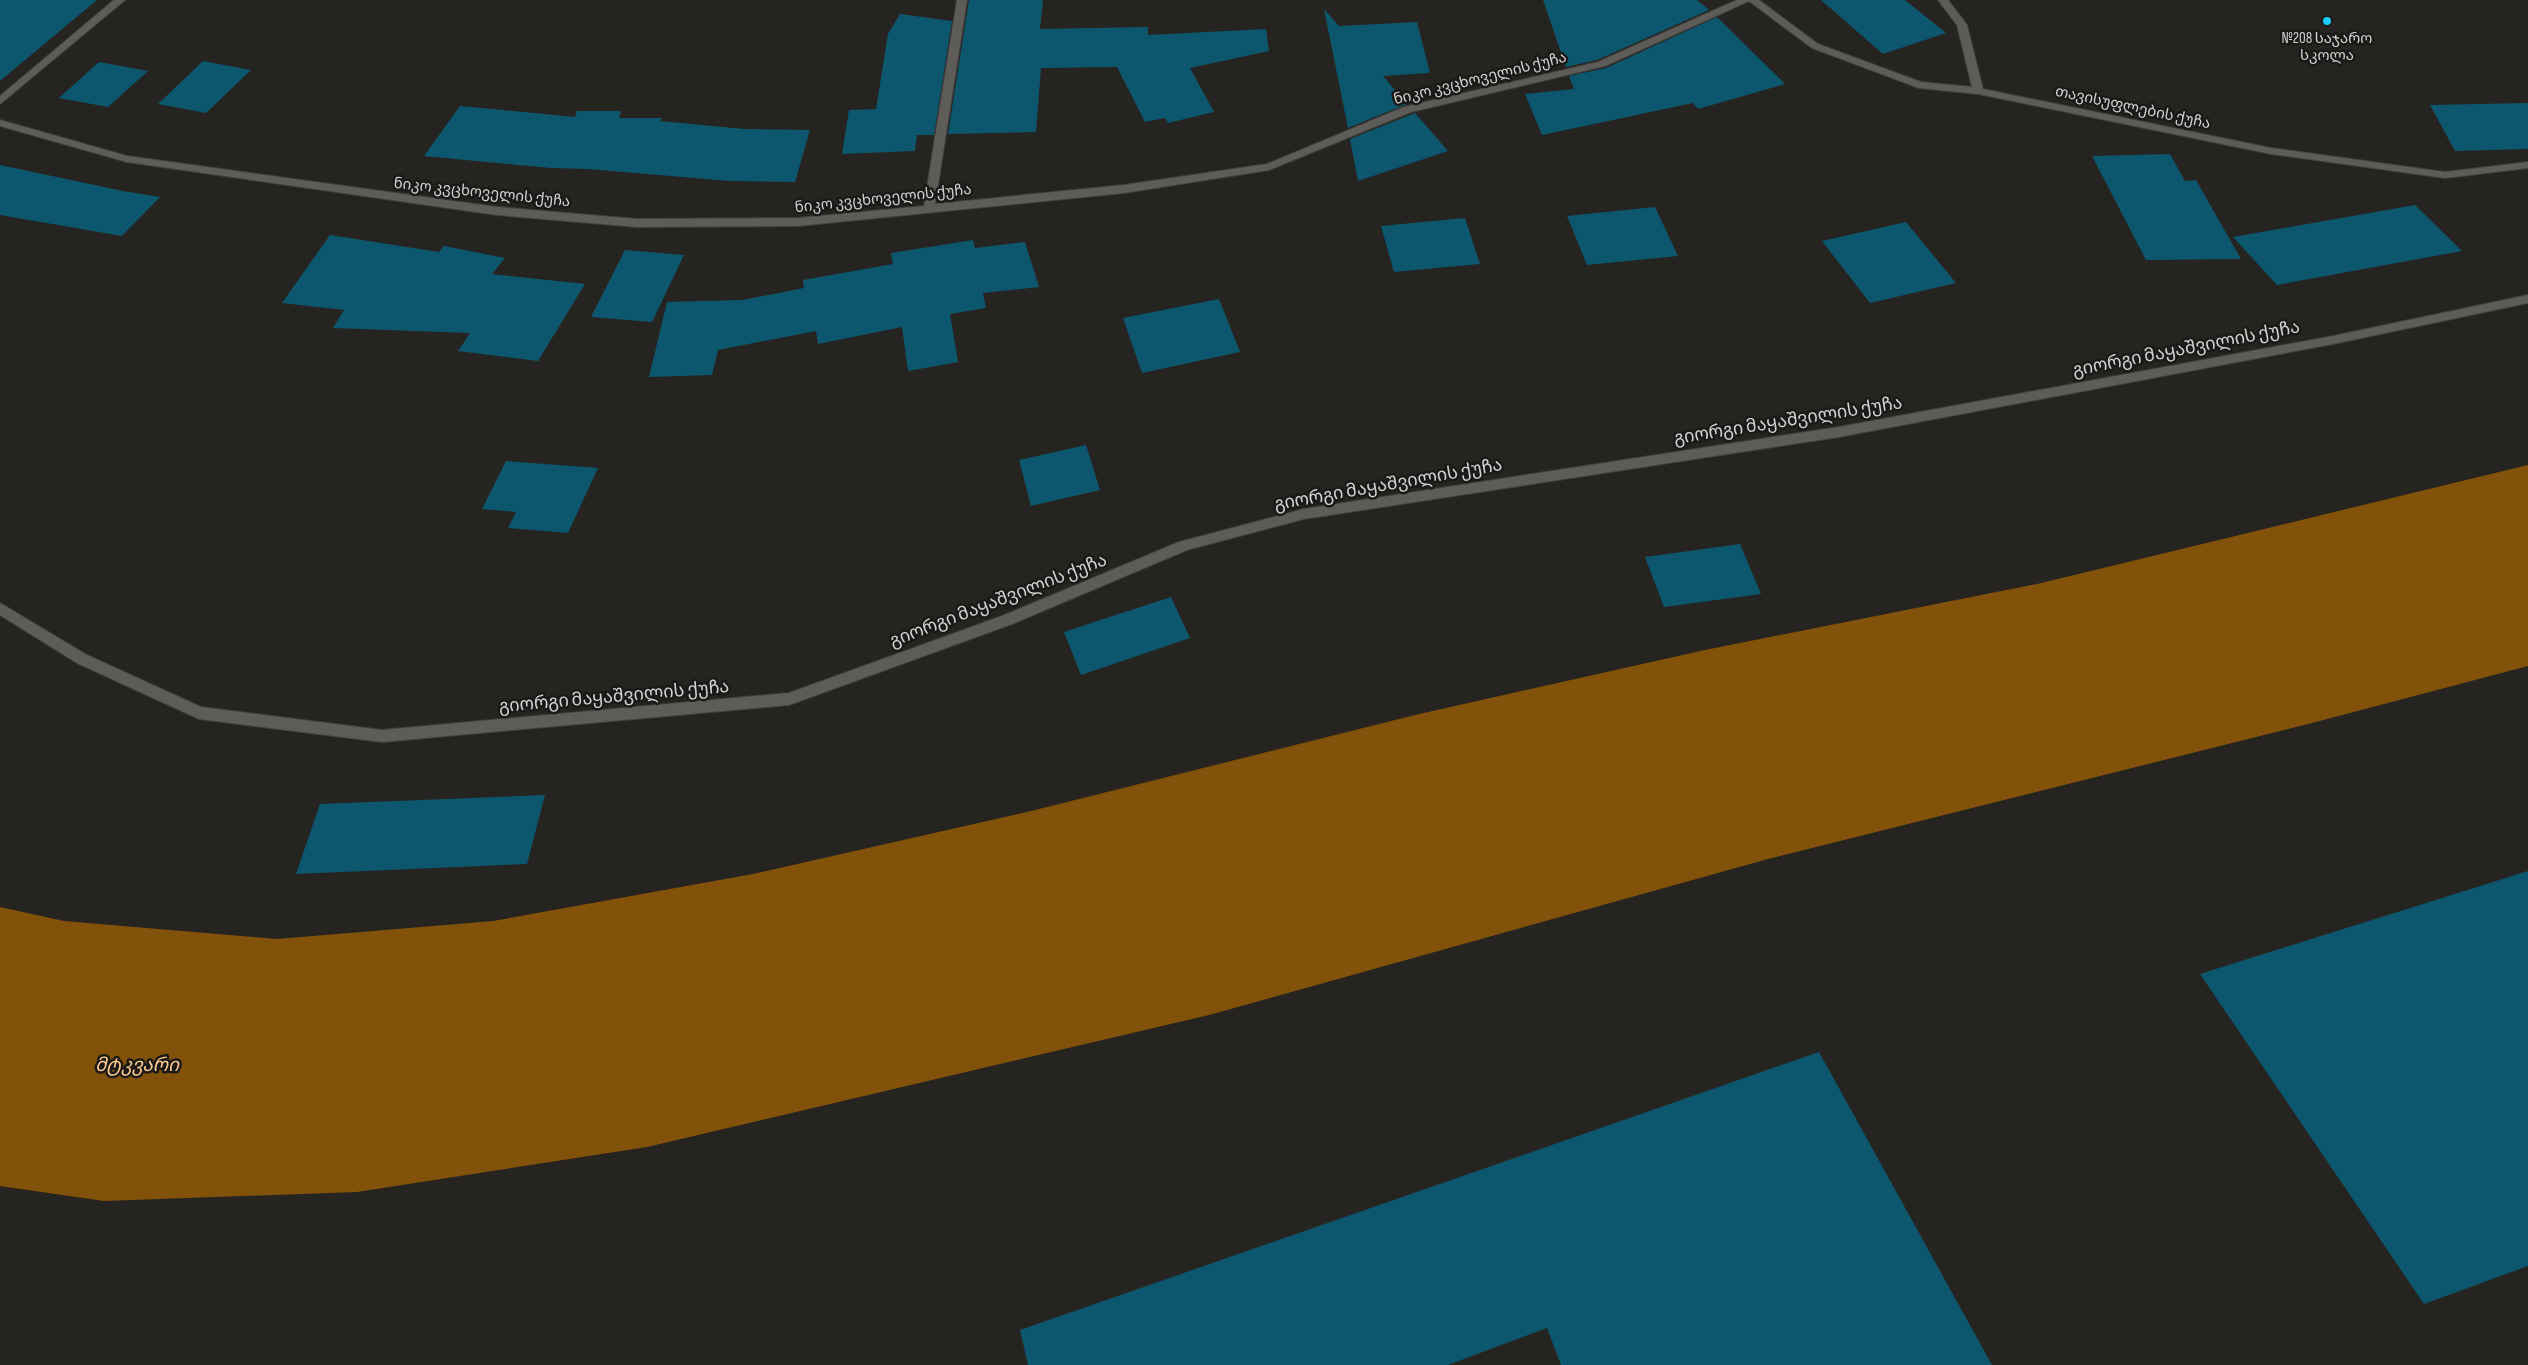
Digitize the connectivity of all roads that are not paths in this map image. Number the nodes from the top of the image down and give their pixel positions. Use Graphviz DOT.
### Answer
graph roads {
  1 [pos="120,0"];
  2 [pos="962,0"];
  3 [pos="1745,0"];
  4 [pos="1753,0"];
  5 [pos="1943,0"];
  6 [pos="1978,91"];
  7 [pos="0,100"];
  8 [pos="0,123"];
  9 [pos="2528,165"];
  10 [pos="928,210"];
  11 [pos="2528,299"];
  12 [pos="0,608"];
  1 -- 7 [label="street"];
  2 -- 10 [label="street"];
  3 -- 10 [label="street, ნიკო კვცხოველის ქუჩა"];
  4 -- 6 [label="street, თავისუფლების ქუჩა"];
  5 -- 6 [label="street"];
  6 -- 9 [label="street, თავისუფლების ქუჩა"];
  8 -- 10 [label="street, ნიკო კვცხოველის ქუჩა"];
  11 -- 12 [label="street, გიორგი მაყაშვილის ქუჩა"];
}
